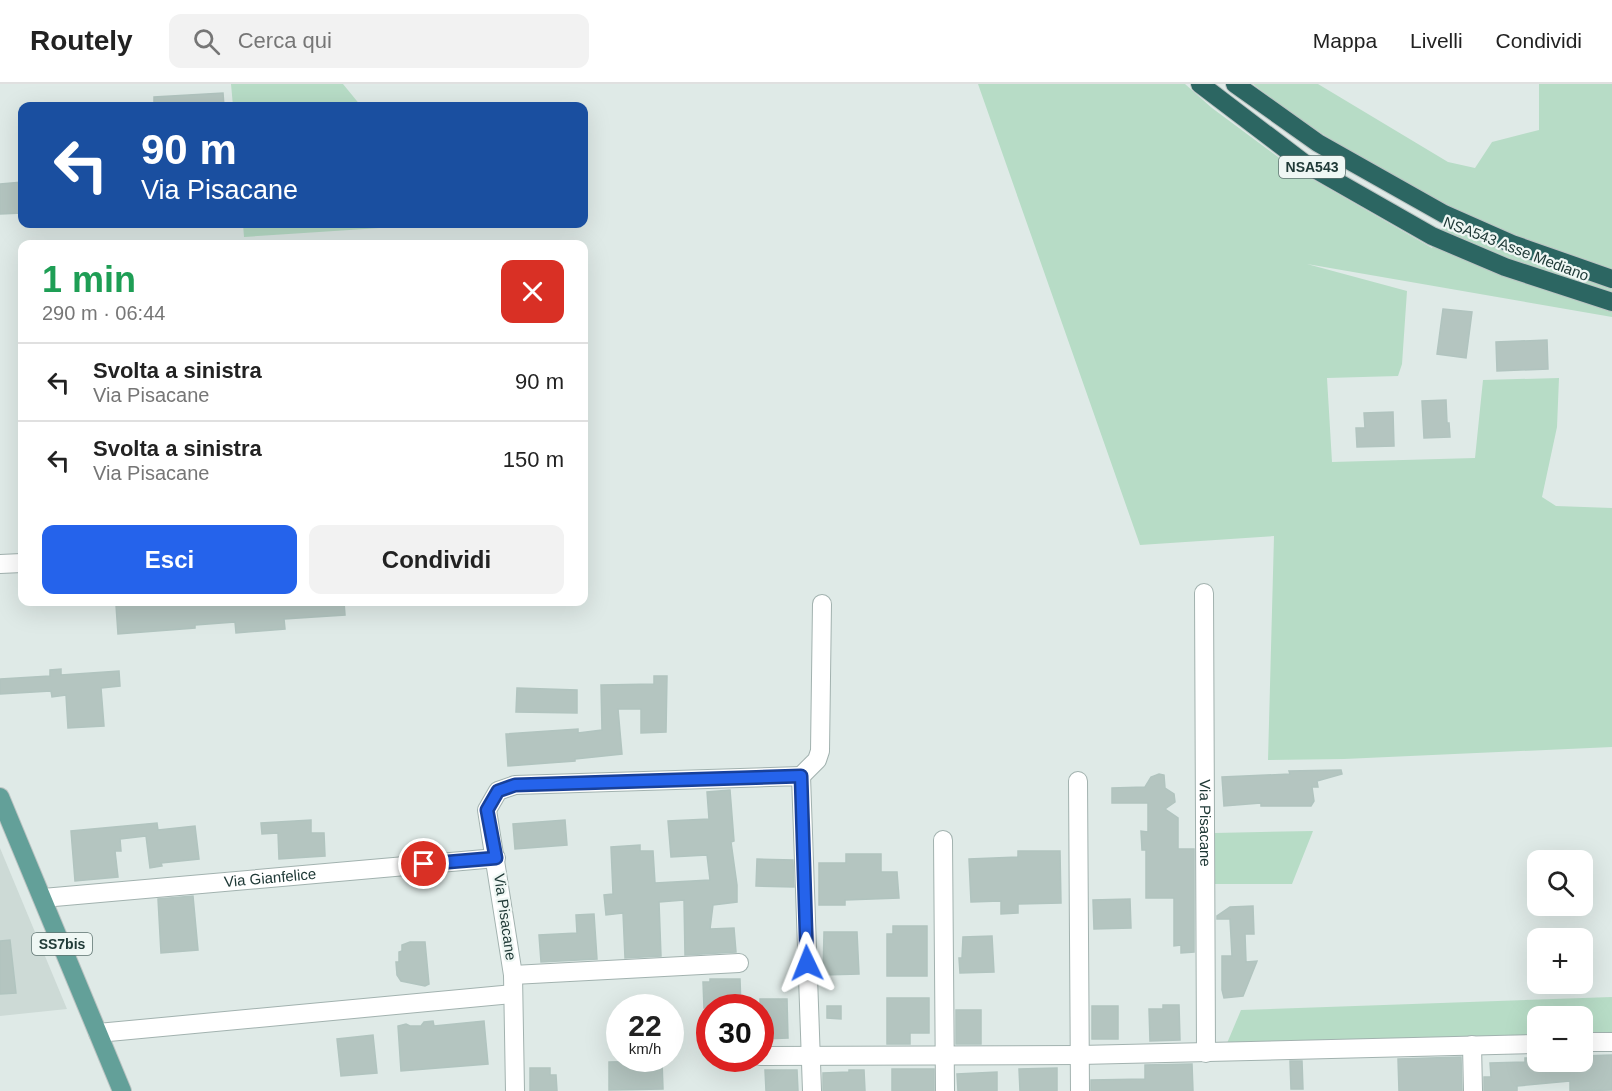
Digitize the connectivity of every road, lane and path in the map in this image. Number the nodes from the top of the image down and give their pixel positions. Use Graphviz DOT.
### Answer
graph roads {
  1 [pos="1200,84"];
  2 [pos="1235,84"];
  3 [pos="1612,279"];
  4 [pos="1612,302"];
  5 [pos="18,563"];
  6 [pos="0,564"];
  7 [pos="1204,593"];
  8 [pos="822,604"];
  9 [pos="801,776"];
  10 [pos="1078,781"];
  11 [pos="0,797"];
  12 [pos="943,840"];
  13 [pos="496,858"];
  14 [pos="43,898"];
  15 [pos="739,963"];
  16 [pos="513,975"];
  17 [pos="513,994"];
  18 [pos="98,1033"];
  19 [pos="1593,1042"];
  20 [pos="1612,1042"];
  21 [pos="1527,1044"];
  22 [pos="1472,1045"];
  23 [pos="1206,1053"];
  24 [pos="1080,1055"];
  25 [pos="774,1056"];
  26 [pos="810,1056"];
  27 [pos="945,1056"];
  28 [pos="122,1091"];
  29 [pos="515,1091"];
  30 [pos="812,1091"];
  31 [pos="945,1091"];
  32 [pos="1080,1091"];
  33 [pos="1473,1091"];
  1 -- 4 [label="highway, NSA543 Asse Mediano / NSA543"];
  2 -- 3 [label="highway, NSA543 Asse Mediano / NSA543"];
  5 -- 6 [label="street"];
  7 -- 23 [label="street, Via Pisacane"];
  8 -- 9 [label="street"];
  9 -- 13 [label="street, Via Pisacane"];
  9 -- 26 [label="street"];
  10 -- 24 [label="street"];
  11 -- 14 [label="main road, SS7bis"];
  12 -- 27 [label="street"];
  13 -- 14 [label="street, Via Gianfelice"];
  13 -- 16 [label="street, Via Pisacane"];
  14 -- 18 [label="main road, SS7bis"];
  15 -- 16 [label="street"];
  16 -- 17 [label="street, Via Pisacane"];
  17 -- 18 [label="street"];
  17 -- 29 [label="street, Via Pisacane"];
  18 -- 28 [label="main road, SS7bis"];
  19 -- 20 [label="street"];
  21 -- 22 [label="street"];
  22 -- 23 [label="street"];
  22 -- 33 [label="street"];
  23 -- 24 [label="street"];
  24 -- 27 [label="street"];
  24 -- 32 [label="street"];
  25 -- 26 [label="street"];
  26 -- 27 [label="street"];
  26 -- 30 [label="street"];
  27 -- 31 [label="street"];
}
